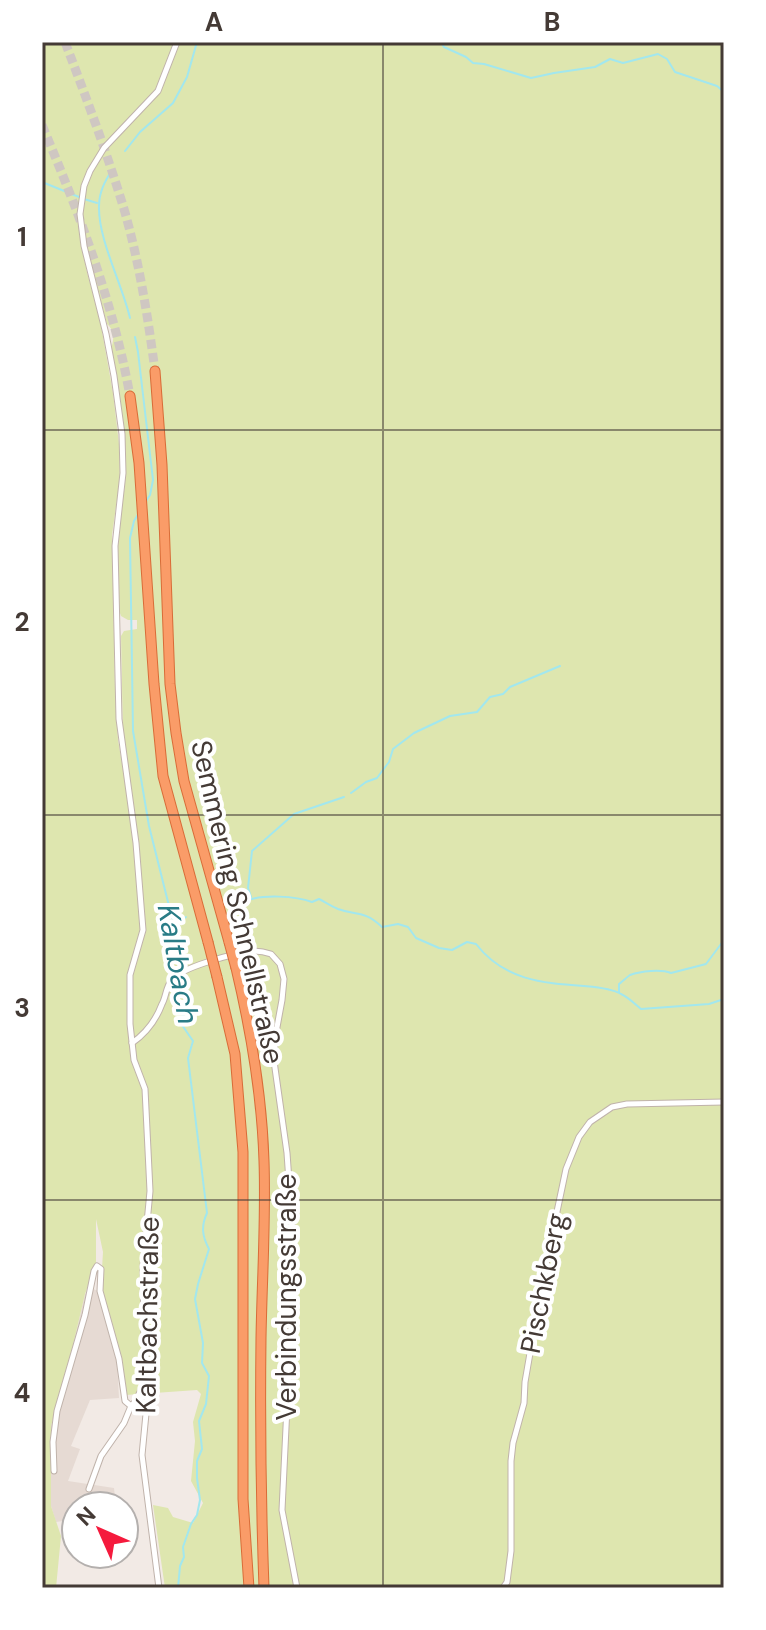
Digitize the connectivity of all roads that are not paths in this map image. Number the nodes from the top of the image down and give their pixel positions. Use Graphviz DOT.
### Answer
graph roads {
  1 [pos="177,42"];
  2 [pos="155,371"];
  3 [pos="130,396"];
  4 [pos="132,1043"];
  5 [pos="724,1102"];
  6 [pos="149,1383"];
  7 [pos="131,1406"];
  8 [pos="54,1471"];
  9 [pos="89,1489"];
  10 [pos="159,1588"];
  11 [pos="249,1588"];
  12 [pos="264,1588"];
  13 [pos="297,1588"];
  14 [pos="503,1588"];
  1 -- 4 [label="street, Kaltbachstraße"];
  2 -- 12 [label="highway, Semmering Schnellstraße, bridge"];
  3 -- 11 [label="highway, Semmering Schnellstraße, bridge"];
  4 -- 6 [label="street, Kaltbachstraße"];
  4 -- 13 [label="street, Verbindungsstraße"];
  5 -- 14 [label="street, Pischkberg"];
  6 -- 7 [label="street"];
  6 -- 10 [label="street, Kaltbachstraße"];
  7 -- 8 [label="street"];
  7 -- 9 [label="street"];
}
